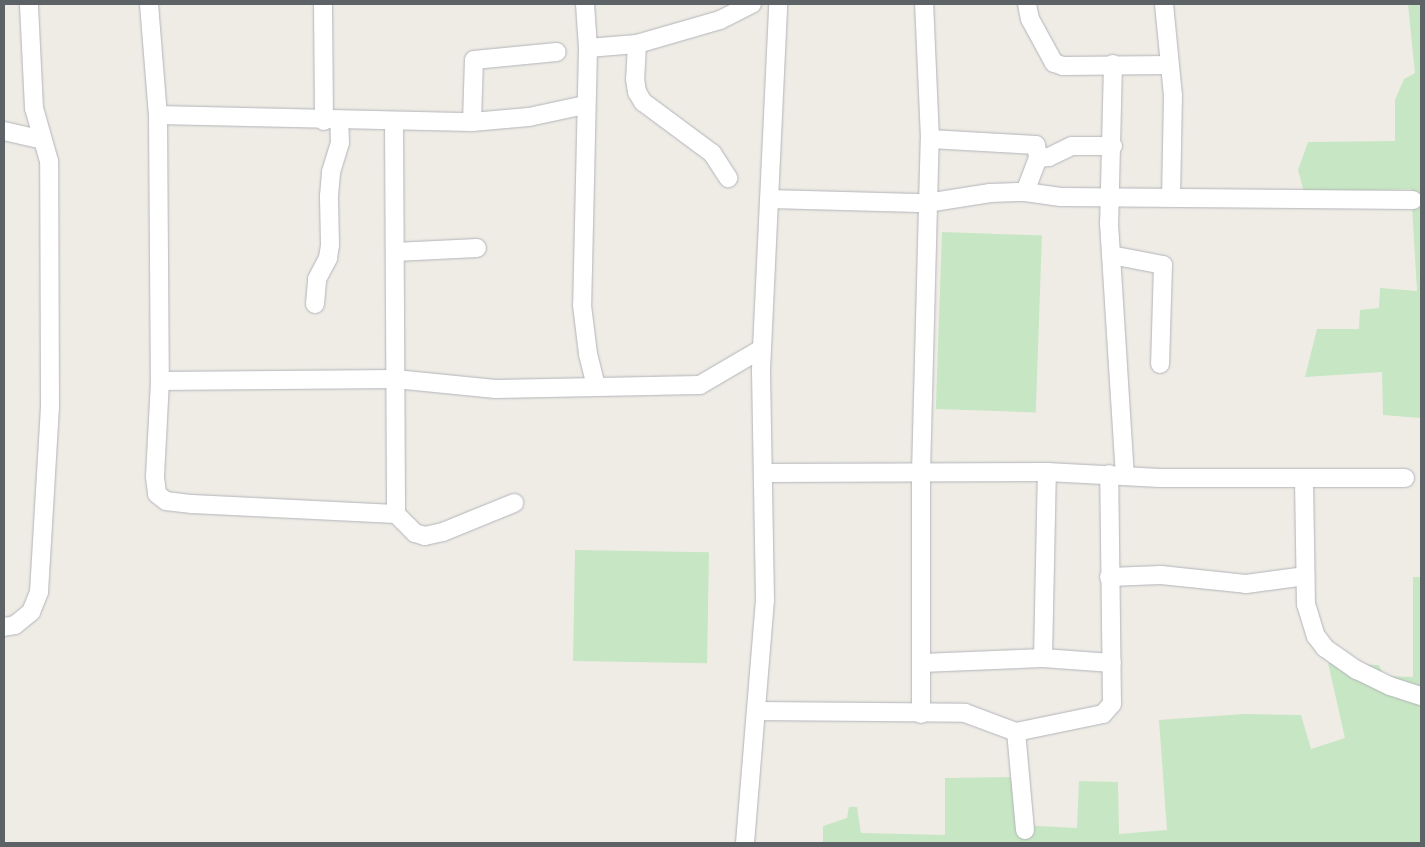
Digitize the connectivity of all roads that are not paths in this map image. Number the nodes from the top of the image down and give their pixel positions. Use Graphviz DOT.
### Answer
graph roads {
  1 [pos="29,4"];
  2 [pos="149,4"];
  3 [pos="323,4"];
  4 [pos="585,4"];
  5 [pos="752,4"];
  6 [pos="778,4"];
  7 [pos="924,4"];
  8 [pos="1028,4"];
  9 [pos="1164,4"];
  10 [pos="638,44"];
  11 [pos="588,48"];
  12 [pos="557,52"];
  13 [pos="1113,64"];
  14 [pos="1169,65"];
  15 [pos="585,105"];
  16 [pos="158,115"];
  17 [pos="331,120"];
  18 [pos="394,120"];
  19 [pos="472,122"];
  20 [pos="4,131"];
  21 [pos="40,139"];
  22 [pos="930,139"];
  23 [pos="1113,146"];
  24 [pos="1038,158"];
  25 [pos="728,178"];
  26 [pos="1025,192"];
  27 [pos="1110,197"];
  28 [pos="1171,197"];
  29 [pos="769,199"];
  30 [pos="1413,200"];
  31 [pos="927,203"];
  32 [pos="477,248"];
  33 [pos="395,252"];
  34 [pos="1111,255"];
  35 [pos="315,304"];
  36 [pos="762,349"];
  37 [pos="1160,364"];
  38 [pos="395,379"];
  39 [pos="160,381"];
  40 [pos="596,387"];
  41 [pos="1047,472"];
  42 [pos="763,473"];
  43 [pos="920,473"];
  44 [pos="1117,475"];
  45 [pos="1405,478"];
  46 [pos="1304,479"];
  47 [pos="514,503"];
  48 [pos="396,514"];
  49 [pos="1305,576"];
  50 [pos="1109,577"];
  51 [pos="4,627"];
  52 [pos="1043,658"];
  53 [pos="922,663"];
  54 [pos="1112,663"];
  55 [pos="1421,696"];
  56 [pos="756,711"];
  57 [pos="921,714"];
  58 [pos="1016,732"];
  59 [pos="1025,830"];
  60 [pos="745,843"];
  1 -- 21 [label="street"];
  2 -- 16 [label="street"];
  3 -- 17 [label="street"];
  4 -- 11 [label="street"];
  5 -- 10 [label="street"];
  6 -- 29 [label="street"];
  7 -- 22 [label="street"];
  8 -- 13 [label="street"];
  9 -- 14 [label="street"];
  10 -- 11 [label="street"];
  10 -- 25 [label="street"];
  11 -- 15 [label="street"];
  12 -- 19 [label="street"];
  13 -- 14 [label="street"];
  13 -- 23 [label="street"];
  14 -- 28 [label="street"];
  15 -- 19 [label="street"];
  15 -- 40 [label="street"];
  16 -- 17 [label="street"];
  16 -- 39 [label="street"];
  17 -- 18 [label="street"];
  17 -- 35 [label="street"];
  18 -- 19 [label="street"];
  18 -- 33 [label="street"];
  20 -- 21 [label="street"];
  21 -- 51 [label="street"];
  22 -- 24 [label="street"];
  22 -- 31 [label="street"];
  23 -- 24 [label="street"];
  23 -- 27 [label="street"];
  24 -- 26 [label="street"];
  26 -- 27 [label="street"];
  26 -- 31 [label="street"];
  27 -- 28 [label="street"];
  27 -- 34 [label="street"];
  28 -- 30 [label="street"];
  29 -- 31 [label="street"];
  29 -- 36 [label="street"];
  31 -- 43 [label="street"];
  32 -- 33 [label="street"];
  33 -- 38 [label="street"];
  34 -- 37 [label="street"];
  34 -- 44 [label="street"];
  36 -- 40 [label="street"];
  36 -- 42 [label="street"];
  38 -- 39 [label="street"];
  38 -- 40 [label="street"];
  38 -- 48 [label="street"];
  39 -- 48 [label="street"];
  41 -- 43 [label="street"];
  41 -- 44 [label="street"];
  41 -- 52 [label="street"];
  42 -- 43 [label="street"];
  42 -- 56 [label="street"];
  43 -- 53 [label="street"];
  44 -- 46 [label="street"];
  44 -- 50 [label="street"];
  45 -- 46 [label="street"];
  46 -- 49 [label="street"];
  47 -- 48 [label="street"];
  49 -- 50 [label="street"];
  49 -- 55 [label="street"];
  50 -- 54 [label="street"];
  52 -- 53 [label="street"];
  52 -- 54 [label="street"];
  53 -- 57 [label="street"];
  54 -- 58 [label="street"];
  56 -- 57 [label="street"];
  56 -- 60 [label="street"];
  57 -- 58 [label="street"];
  58 -- 59 [label="street"];
}
